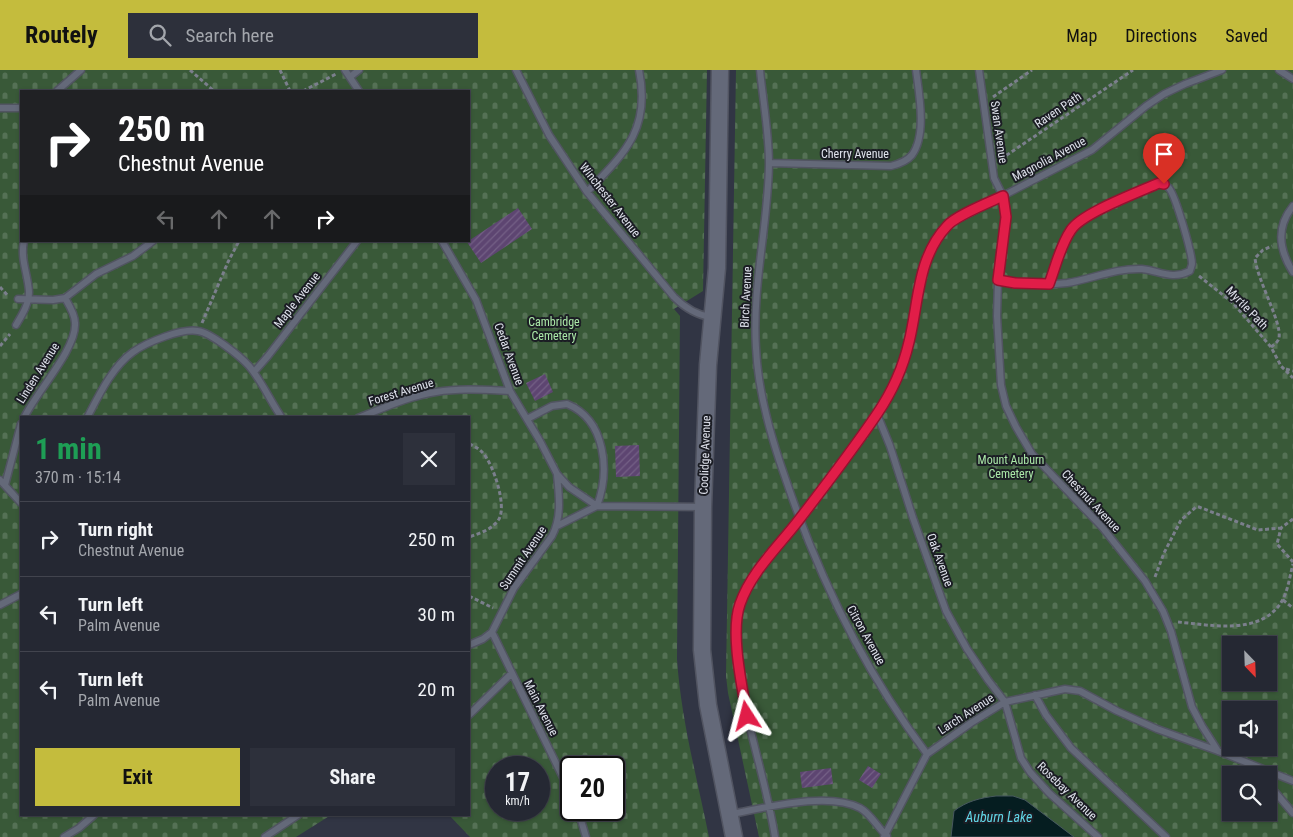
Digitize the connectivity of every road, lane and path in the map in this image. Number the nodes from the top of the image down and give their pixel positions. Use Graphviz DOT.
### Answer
graph roads {
  1 [pos="81,70"];
  2 [pos="190,70"];
  3 [pos="280,70"];
  4 [pos="344,70"];
  5 [pos="359,70"];
  6 [pos="516,70"];
  7 [pos="639,70"];
  8 [pos="720,70"];
  9 [pos="760,70"];
  10 [pos="916,70"];
  11 [pos="979,70"];
  12 [pos="1032,70"];
  13 [pos="1133,70"];
  14 [pos="1222,70"];
  15 [pos="1279,70"];
  16 [pos="350,77"];
  17 [pos="1293,79"];
  18 [pos="58,90"];
  19 [pos="213,90"];
  20 [pos="290,90"];
  21 [pos="305,90"];
  22 [pos="358,90"];
  23 [pos="983,104"];
  24 [pos="0,108"];
  25 [pos="20,108"];
  26 [pos="769,163"];
  27 [pos="992,165"];
  28 [pos="587,192"];
  29 [pos="1003,196"];
  30 [pos="1293,206"];
  31 [pos="1281,241"];
  32 [pos="24,242"];
  33 [pos="152,242"];
  34 [pos="238,242"];
  35 [pos="356,242"];
  36 [pos="443,242"];
  37 [pos="1190,271"];
  38 [pos="1293,272"];
  39 [pos="998,280"];
  40 [pos="1049,284"];
  41 [pos="65,298"];
  42 [pos="18,299"];
  43 [pos="28,299"];
  44 [pos="713,318"];
  45 [pos="16,325"];
  46 [pos="199,331"];
  47 [pos="0,346"];
  48 [pos="1271,347"];
  49 [pos="1281,366"];
  50 [pos="1293,371"];
  51 [pos="254,372"];
  52 [pos="1293,378"];
  53 [pos="510,392"];
  54 [pos="877,414"];
  55 [pos="25,416"];
  56 [pos="88,416"];
  57 [pos="281,416"];
  58 [pos="363,416"];
  59 [pos="527,419"];
  60 [pos="20,427"];
  61 [pos="470,444"];
  62 [pos="556,474"];
  63 [pos="2,483"];
  64 [pos="20,502"];
  65 [pos="597,506"];
  66 [pos="703,507"];
  67 [pos="799,519"];
  68 [pos="1293,519"];
  69 [pos="557,526"];
  70 [pos="1281,528"];
  71 [pos="470,537"];
  72 [pos="1293,563"];
  73 [pos="1150,590"];
  74 [pos="20,595"];
  75 [pos="470,597"];
  76 [pos="1283,600"];
  77 [pos="0,605"];
  78 [pos="1293,608"];
  79 [pos="502,613"];
  80 [pos="1167,621"];
  81 [pos="492,632"];
  82 [pos="470,645"];
  83 [pos="511,674"];
  84 [pos="1035,695"];
  85 [pos="1005,702"];
  86 [pos="470,714"];
  87 [pos="1218,751"];
  88 [pos="927,754"];
  89 [pos="1252,766"];
  90 [pos="560,772"];
  91 [pos="1277,775"];
  92 [pos="1293,781"];
  93 [pos="1277,794"];
  94 [pos="770,807"];
  95 [pos="1293,813"];
  96 [pos="729,814"];
  97 [pos="93,816"];
  98 [pos="296,816"];
  99 [pos="581,821"];
  100 [pos="886,836"];
  101 [pos="64,837"];
  102 [pos="265,837"];
  103 [pos="586,837"];
  104 [pos="734,837"];
  105 [pos="775,837"];
  106 [pos="1098,837"];
  107 [pos="1166,837"];
  1 -- 18 [label="lane"];
  2 -- 19 [label="path"];
  3 -- 20 [label="path"];
  4 -- 16 [label="lane"];
  4 -- 21 [label="path"];
  5 -- 16 [label="lane"];
  6 -- 28 [label="lane, Winchester Avenue"];
  7 -- 28 [label="lane"];
  8 -- 44 [label="street, Coolidge Avenue"];
  9 -- 26 [label="lane, Birch Avenue"];
  10 -- 26 [label="lane, Cherry Avenue"];
  11 -- 23 [label="lane, Swan Avenue"];
  12 -- 23 [label="path"];
  13 -- 27 [label="path, Raven Path"];
  14 -- 29 [label="lane, Magnolia Avenue"];
  15 -- 17 [label="lane"];
  16 -- 22 [label="lane"];
  23 -- 27 [label="lane, Swan Avenue"];
  24 -- 25 [label="lane"];
  26 -- 67 [label="lane, Birch Avenue"];
  27 -- 29 [label="lane, Swan Avenue"];
  28 -- 44 [label="lane, Winchester Avenue"];
  29 -- 39 [label="lane, Chestnut Avenue"];
  29 -- 54 [label="lane, Magnolia Avenue"];
  30 -- 31 [label="lane"];
  31 -- 38 [label="lane"];
  31 -- 48 [label="path"];
  32 -- 43 [label="lane"];
  33 -- 41 [label="lane"];
  34 -- 46 [label="path"];
  35 -- 51 [label="lane, Maple Avenue"];
  36 -- 53 [label="lane, Cedar Avenue"];
  37 -- 40 [label="lane"];
  37 -- 40 [label="lane"];
  37 -- 48 [label="path, Myrtle Path"];
  39 -- 40 [label="lane"];
  39 -- 73 [label="lane, Chestnut Avenue"];
  41 -- 43 [label="lane"];
  41 -- 55 [label="lane, Linden Avenue"];
  42 -- 43 [label="lane"];
  43 -- 45 [label="lane"];
  44 -- 66 [label="street, Coolidge Avenue"];
  45 -- 47 [label="path"];
  46 -- 51 [label="lane"];
  46 -- 56 [label="lane"];
  48 -- 49 [label="path, Myrtle Path"];
  49 -- 50 [label="path"];
  49 -- 52 [label="path, Myrtle Path"];
  51 -- 57 [label="lane"];
  53 -- 58 [label="lane, Forest Avenue"];
  53 -- 59 [label="lane, Cedar Avenue"];
  54 -- 67 [label="lane, Magnolia Avenue"];
  54 -- 85 [label="lane, Oak Avenue"];
  59 -- 62 [label="lane, Cedar Avenue"];
  59 -- 65 [label="lane"];
  60 -- 63 [label="lane, Linden Avenue"];
  61 -- 71 [label="path"];
  62 -- 65 [label="lane"];
  62 -- 69 [label="lane"];
  63 -- 64 [label="lane"];
  65 -- 66 [label="lane"];
  65 -- 69 [label="lane"];
  66 -- 96 [label="street, Coolidge Avenue"];
  67 -- 88 [label="lane, Citron Avenue"];
  67 -- 94 [label="lane, Magnolia Avenue"];
  68 -- 70 [label="path"];
  69 -- 79 [label="lane, Summit Avenue"];
  70 -- 72 [label="path"];
  70 -- 73 [label="path"];
  72 -- 76 [label="path"];
  73 -- 80 [label="lane, Chestnut Avenue"];
  74 -- 77 [label="lane"];
  75 -- 79 [label="path"];
  76 -- 78 [label="path"];
  76 -- 80 [label="path"];
  79 -- 81 [label="lane, Summit Avenue"];
  80 -- 87 [label="lane, Chestnut Avenue"];
  81 -- 82 [label="lane"];
  81 -- 83 [label="lane, Main Avenue"];
  83 -- 86 [label="lane"];
  83 -- 90 [label="lane, Main Avenue"];
  84 -- 85 [label="lane, Larch Avenue"];
  84 -- 87 [label="lane, Larch Avenue"];
  84 -- 107 [label="lane"];
  85 -- 88 [label="lane, Larch Avenue"];
  85 -- 106 [label="lane, Rosebay Avenue"];
  87 -- 89 [label="lane, Larch Avenue"];
  88 -- 100 [label="lane, Larch Avenue"];
  91 -- 92 [label="lane, Larch Avenue"];
  93 -- 95 [label="lane"];
  94 -- 96 [label="lane, Larch Avenue"];
  94 -- 100 [label="lane, Larch Avenue"];
  94 -- 105 [label="lane, Magnolia Avenue"];
  96 -- 104 [label="street, Coolidge Avenue"];
  97 -- 101 [label="lane"];
  98 -- 102 [label="lane"];
  99 -- 103 [label="lane"];
}
